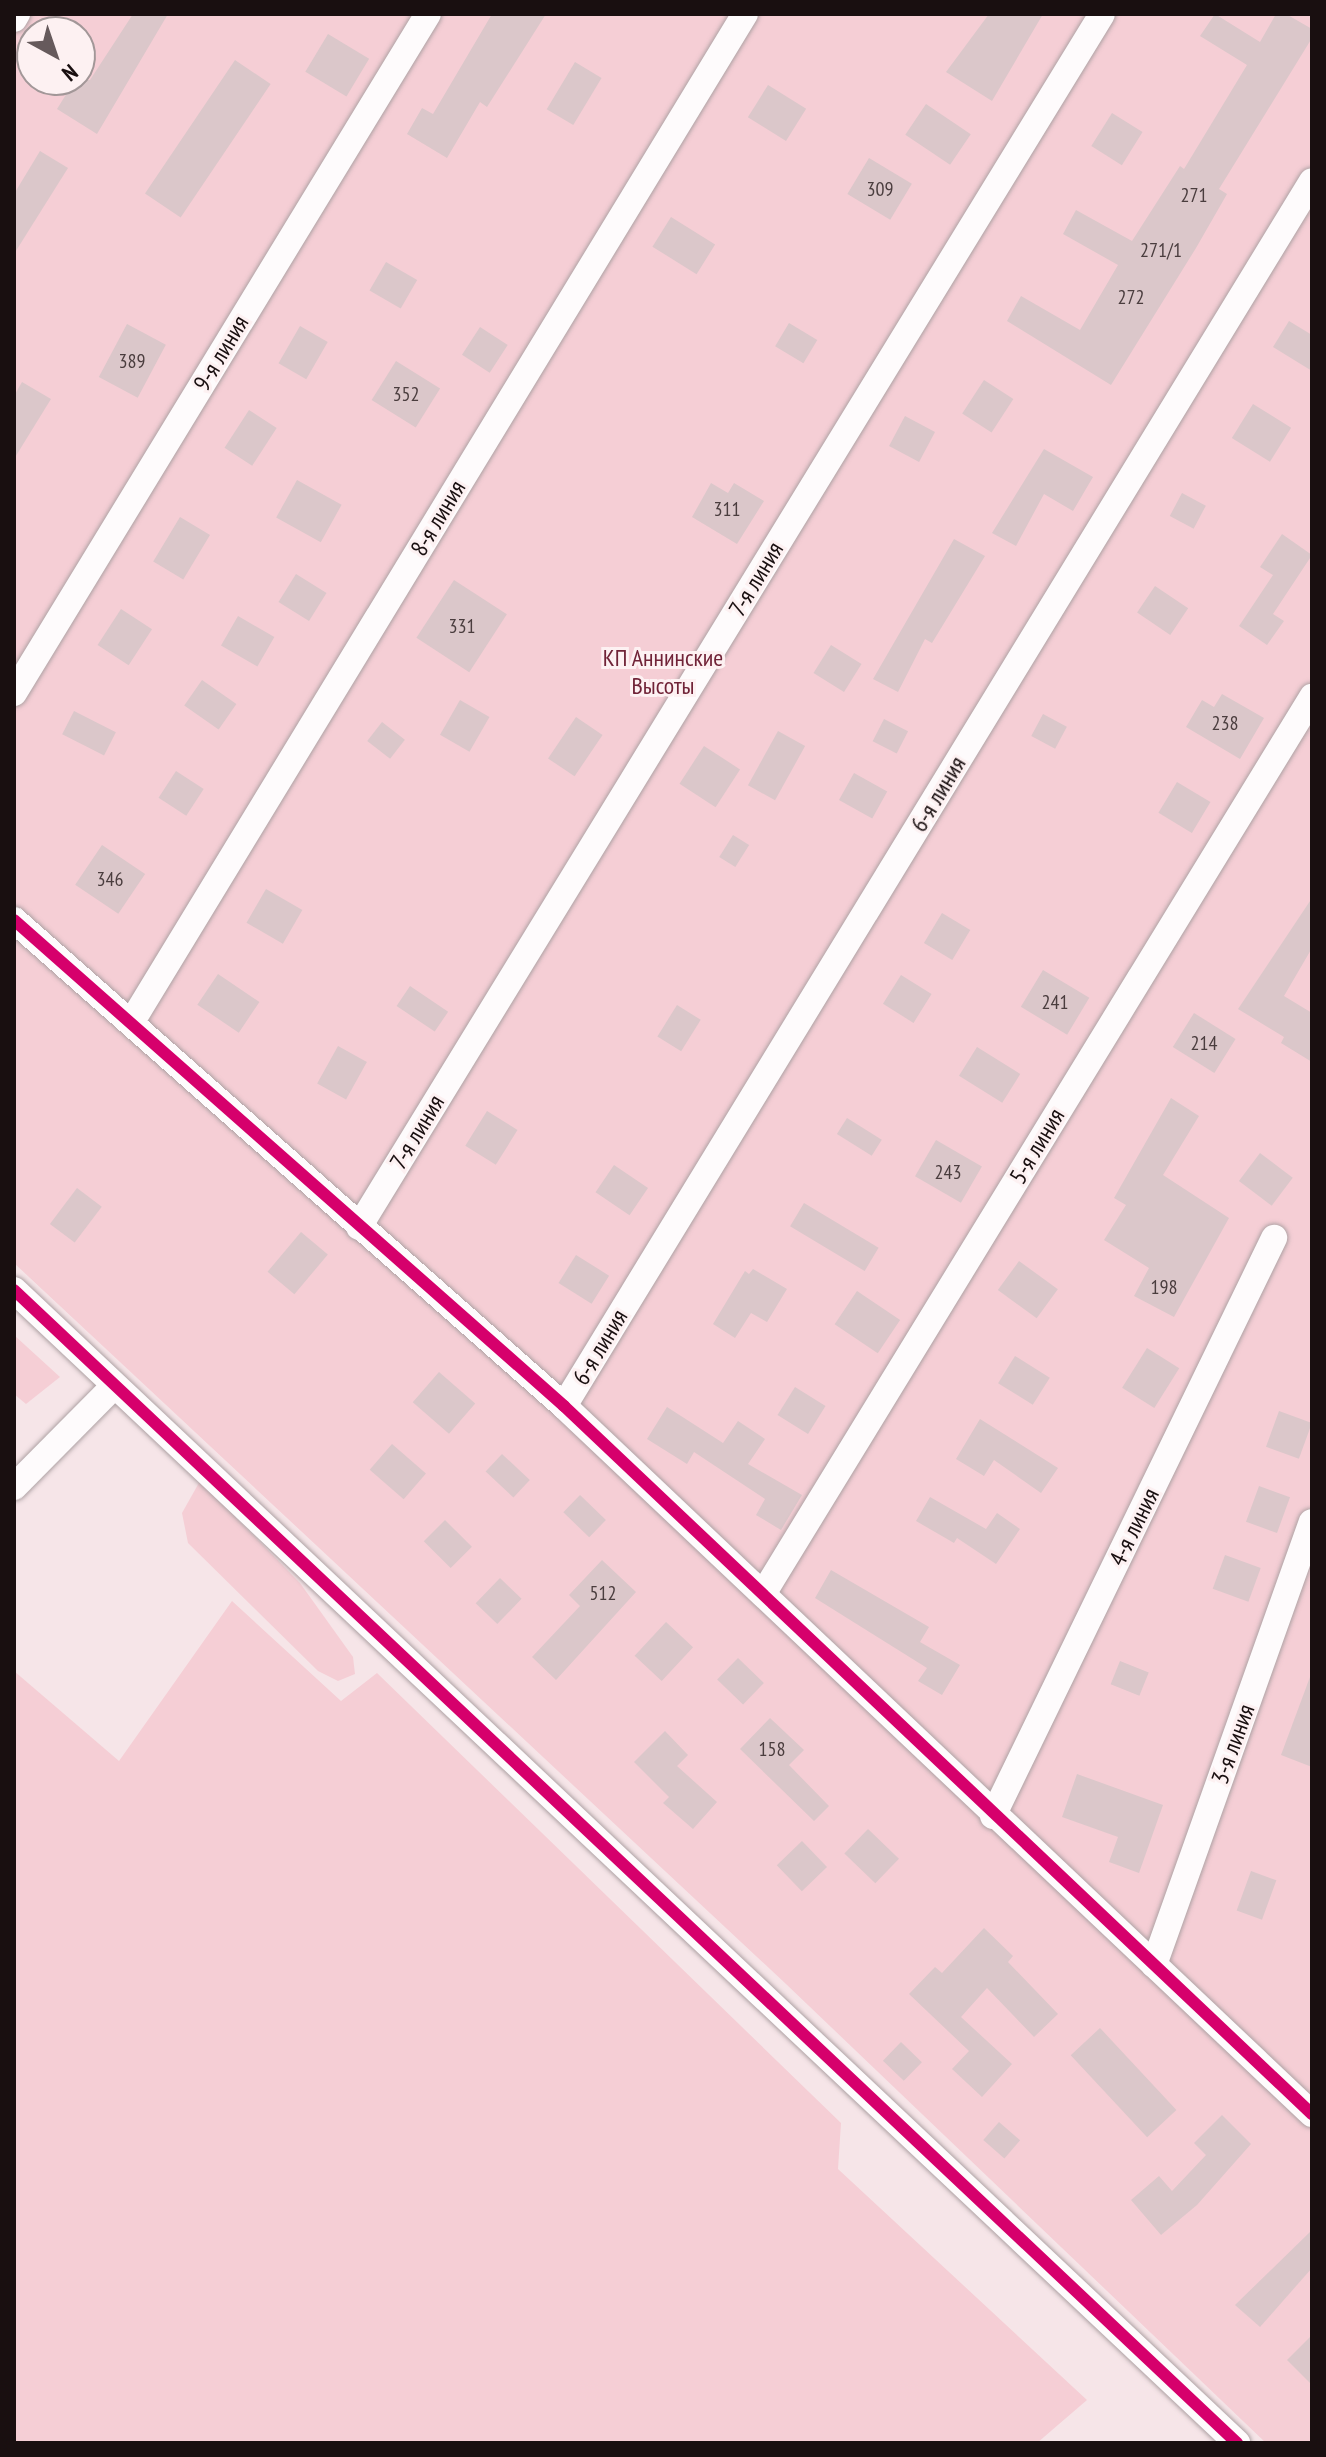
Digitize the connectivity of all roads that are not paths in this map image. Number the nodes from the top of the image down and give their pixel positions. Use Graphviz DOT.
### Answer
graph roads {
  1 [pos="428,14"];
  2 [pos="745,14"];
  3 [pos="1102,14"];
  4 [pos="1312,181"];
  5 [pos="14,693"];
  6 [pos="1312,697"];
  7 [pos="14,920"];
  8 [pos="131,1023"];
  9 [pos="359,1227"];
  10 [pos="1274,1238"];
  11 [pos="14,1290"];
  12 [pos="114,1386"];
  13 [pos="564,1406"];
  14 [pos="14,1487"];
  15 [pos="1312,1522"];
  16 [pos="763,1594"];
  17 [pos="993,1816"];
  18 [pos="1154,1965"];
  19 [pos="1312,2114"];
  20 [pos="1237,2443"];
  1 -- 5 [label="street, 9-я линия"];
  2 -- 8 [label="street, 8-я линия"];
  3 -- 9 [label="street, 7-я линия"];
  4 -- 13 [label="street, 6-я линия"];
  6 -- 16 [label="street, 5-я линия"];
  7 -- 8 [label="street"];
  8 -- 9 [label="street"];
  9 -- 13 [label="street"];
  10 -- 17 [label="street, 4-я линия"];
  11 -- 12 [label="street"];
  12 -- 14 [label="street"];
  12 -- 20 [label="street"];
  13 -- 16 [label="street"];
  15 -- 18 [label="street, 3-я линия"];
  16 -- 17 [label="street"];
  17 -- 18 [label="street"];
  18 -- 19 [label="street"];
}
